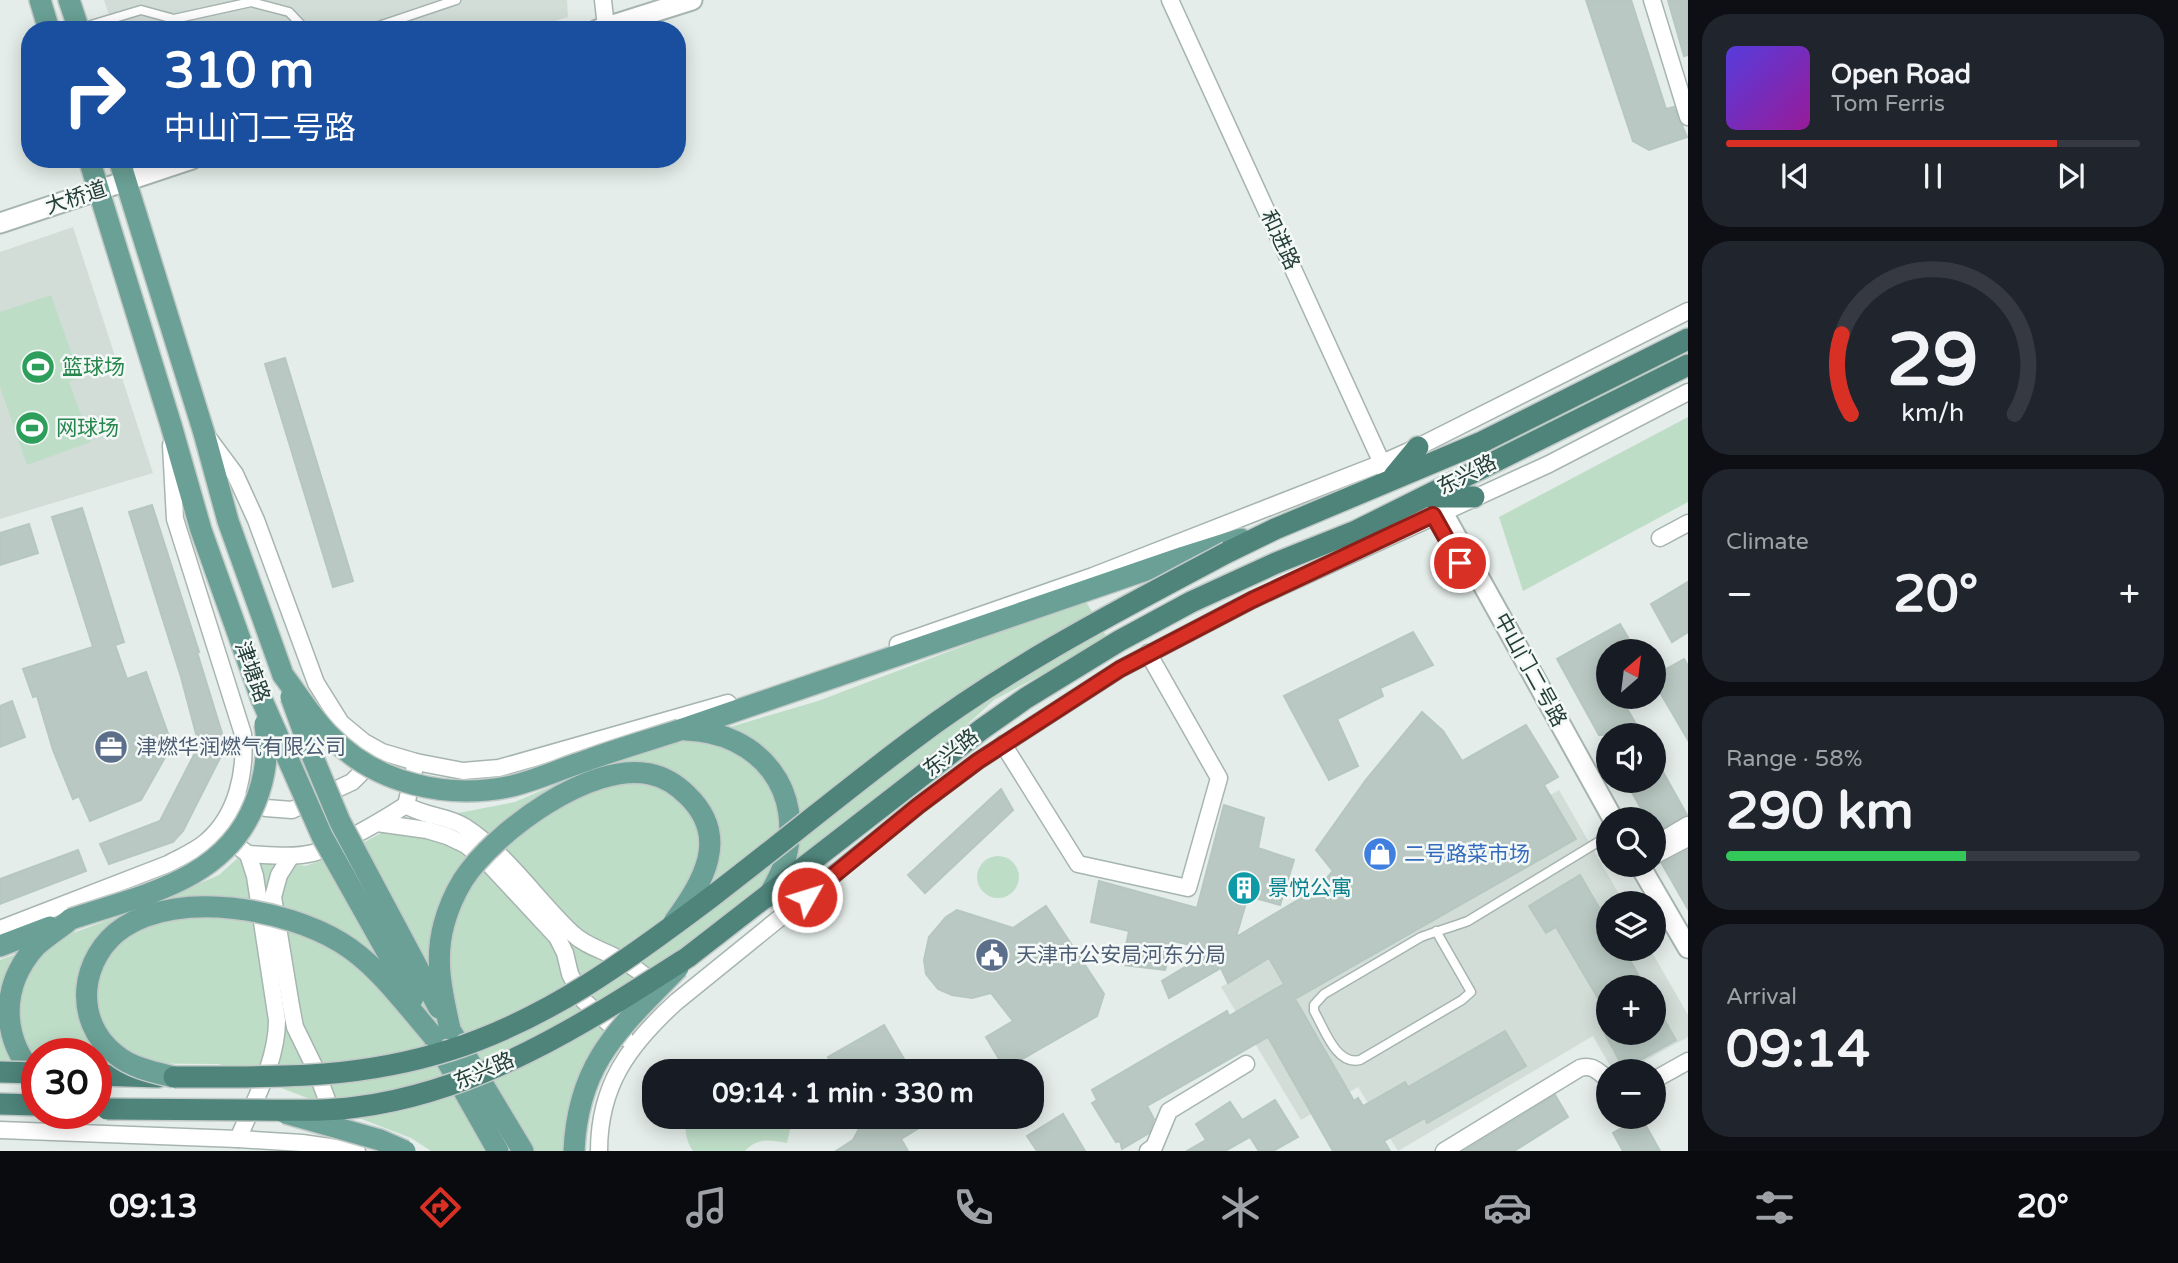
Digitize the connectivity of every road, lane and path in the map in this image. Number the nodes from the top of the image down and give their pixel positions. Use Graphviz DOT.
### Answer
graph roads {
  1 [pos="40,0"];
  2 [pos="69,0"];
  3 [pos="456,0"];
  4 [pos="603,0"];
  5 [pos="692,0"];
  6 [pos="1170,0"];
  7 [pos="1652,0"];
  8 [pos="46,21"];
  9 [pos="76,21"];
  10 [pos="105,21"];
  11 [pos="298,21"];
  12 [pos="394,21"];
  13 [pos="602,21"];
  14 [pos="624,21"];
  15 [pos="1688,117"];
  16 [pos="92,168"];
  17 [pos="122,168"];
  18 [pos="164,168"];
  19 [pos="126,181"];
  20 [pos="98,189"];
  21 [pos="0,223"];
  22 [pos="1688,311"];
  23 [pos="1688,339"];
  24 [pos="1688,365"];
  25 [pos="1688,392"];
  26 [pos="171,425"];
  27 [pos="204,433"];
  28 [pos="1419,447"];
  29 [pos="1386,472"];
  30 [pos="1474,497"];
  31 [pos="1434,501"];
  32 [pos="1688,523"];
  33 [pos="1275,529"];
  34 [pos="1660,538"];
  35 [pos="1148,653"];
  36 [pos="283,674"];
  37 [pos="261,698"];
  38 [pos="680,730"];
  39 [pos="1003,744"];
  40 [pos="382,752"];
  41 [pos="416,762"];
  42 [pos="236,797"];
  43 [pos="406,805"];
  44 [pos="1599,807"];
  45 [pos="1607,807"];
  46 [pos="377,823"];
  47 [pos="1688,825"];
  48 [pos="216,830"];
  49 [pos="1688,838"];
  50 [pos="1666,842"];
  51 [pos="1596,843"];
  52 [pos="1666,846"];
  53 [pos="248,854"];
  54 [pos="291,856"];
  55 [pos="789,869"];
  56 [pos="1643,877"];
  57 [pos="71,919"];
  58 [pos="1666,924"];
  59 [pos="0,929"];
  60 [pos="668,930"];
  61 [pos="1436,931"];
  62 [pos="0,946"];
  63 [pos="1688,948"];
  64 [pos="688,957"];
  65 [pos="1688,962"];
  66 [pos="676,1002"];
  67 [pos="442,1032"];
  68 [pos="634,1046"];
  69 [pos="21,1057"];
  70 [pos="1688,1061"];
  71 [pos="1246,1064"];
  72 [pos="1596,1069"];
  73 [pos="0,1072"];
  74 [pos="1666,1073"];
  75 [pos="21,1074"];
  76 [pos="112,1075"];
  77 [pos="174,1077"];
  78 [pos="0,1104"];
  79 [pos="21,1105"];
  80 [pos="112,1108"];
  81 [pos="276,1110"];
  82 [pos="0,1130"];
  83 [pos="239,1139"];
  84 [pos="351,1149"];
  85 [pos="1153,1150"];
  86 [pos="405,1151"];
  87 [pos="498,1151"];
  88 [pos="523,1151"];
  89 [pos="574,1151"];
  90 [pos="599,1151"];
  91 [pos="1444,1151"];
  1 -- 8 [label="main road"];
  2 -- 9 [label="main road"];
  3 -- 12 [label="lane"];
  4 -- 13 [label="street"];
  5 -- 14 [label="street"];
  6 -- 29 [label="street, 和进路"];
  7 -- 15 [label="street"];
  10 -- 11 [label="lane"];
  16 -- 20 [label="main road, 津塘路"];
  17 -- 19 [label="main road, 津塘路"];
  18 -- 19 [label="street, 大桥道"];
  19 -- 20 [label="street, 大桥道"];
  19 -- 27 [label="main road, 津塘路"];
  20 -- 21 [label="street, 大桥道"];
  20 -- 26 [label="main road, 津塘路"];
  22 -- 28 [label="street"];
  23 -- 29 [label="highway, 东兴路"];
  24 -- 31 [label="highway, 东兴路"];
  25 -- 30 [label="street"];
  26 -- 37 [label="main road, 津塘路"];
  26 -- 42 [label="street"];
  27 -- 36 [label="main road, 津塘路"];
  27 -- 40 [label="street"];
  28 -- 29 [label="highway"];
  29 -- 33 [label="highway, 东兴路"];
  29 -- 41 [label="street"];
  30 -- 31 [label="highway"];
  31 -- 35 [label="street"];
  31 -- 44 [label="street, 中山门二号路"];
  31 -- 45 [label="street, 中山门二号路"];
  31 -- 55 [label="highway, 东兴路"];
  32 -- 34 [label="street"];
  33 -- 38 [label="main road"];
  33 -- 60 [label="highway, 东兴路, bridge"];
  35 -- 39 [label="street"];
  35 -- 39 [label="street"];
  36 -- 38 [label="main road, bridge"];
  36 -- 67 [label="main road, 津塘路, bridge"];
  37 -- 57 [label="main road, bridge"];
  37 -- 67 [label="main road, 津塘路, bridge"];
  38 -- 55 [label="main road"];
  39 -- 66 [label="street"];
  40 -- 41 [label="street"];
  40 -- 42 [label="street"];
  41 -- 43 [label="street"];
  42 -- 48 [label="street"];
  43 -- 46 [label="street"];
  43 -- 66 [label="street"];
  46 -- 54 [label="street"];
  46 -- 68 [label="street"];
  47 -- 50 [label="street"];
  48 -- 53 [label="street"];
  48 -- 59 [label="street"];
  49 -- 52 [label="street"];
  51 -- 61 [label="lane"];
  53 -- 54 [label="street"];
  53 -- 83 [label="street"];
  54 -- 84 [label="street"];
  55 -- 64 [label="highway, 东兴路"];
  56 -- 63 [label="street"];
  57 -- 62 [label="main road"];
  57 -- 69 [label="main road"];
  58 -- 65 [label="street"];
  60 -- 67 [label="main road, bridge"];
  60 -- 77 [label="highway, 东兴路, bridge"];
  61 -- 61 [label="lane"];
  64 -- 81 [label="highway, 东兴路, bridge"];
  64 -- 89 [label="main road, bridge"];
  66 -- 68 [label="street"];
  67 -- 77 [label="main road, bridge"];
  67 -- 87 [label="main road, 津塘路"];
  67 -- 88 [label="main road, 津塘路"];
  68 -- 90 [label="street"];
  70 -- 74 [label="street"];
  71 -- 85 [label="street"];
  72 -- 91 [label="street"];
  73 -- 75 [label="highway, bridge"];
  76 -- 77 [label="highway, 东兴路, bridge"];
  78 -- 79 [label="highway"];
  80 -- 81 [label="highway, 东兴路, bridge"];
  81 -- 86 [label="main road, bridge"];
  82 -- 83 [label="street"];
  83 -- 84 [label="street"];
}
